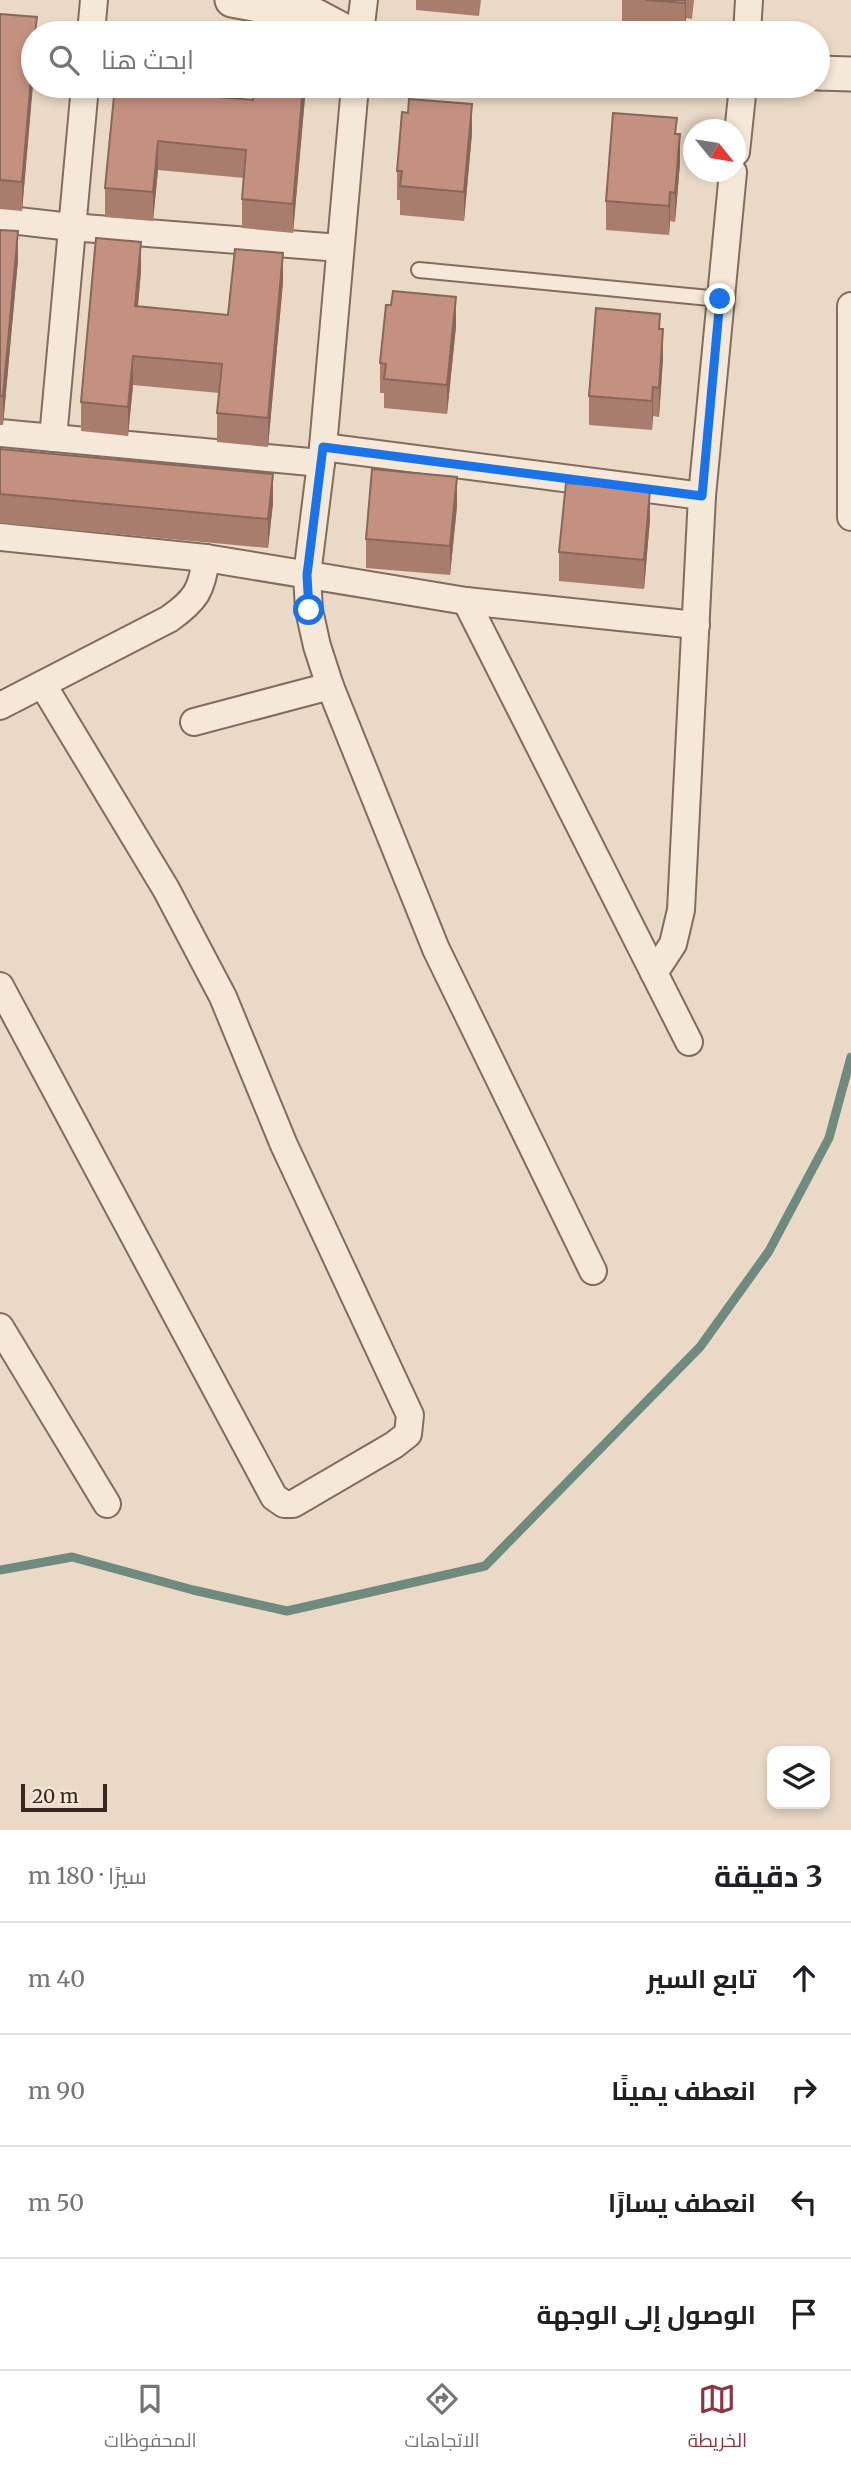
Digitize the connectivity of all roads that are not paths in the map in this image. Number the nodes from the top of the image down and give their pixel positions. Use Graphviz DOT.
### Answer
graph roads {
  1 [pos="94,0"];
  2 [pos="232,0"];
  3 [pos="363,0"];
  4 [pos="749,0"];
  5 [pos="92,21"];
  6 [pos="325,21"];
  7 [pos="361,21"];
  8 [pos="748,21"];
  9 [pos="830,73"];
  10 [pos="851,74"];
  11 [pos="84,98"];
  12 [pos="354,98"];
  13 [pos="742,98"];
  14 [pos="740,119"];
  15 [pos="732,182"];
  16 [pos="0,219"];
  17 [pos="71,227"];
  18 [pos="340,248"];
  19 [pos="419,270"];
  20 [pos="720,299"];
  21 [pos="851,306"];
  22 [pos="851,352"];
  23 [pos="0,433"];
  24 [pos="53,438"];
  25 [pos="322,455"];
  26 [pos="702,496"];
  27 [pos="851,517"];
  28 [pos="0,537"];
  29 [pos="206,558"];
  30 [pos="307,575"];
  31 [pos="466,601"];
  32 [pos="696,625"];
  33 [pos="43,685"];
  34 [pos="330,686"];
  35 [pos="0,706"];
  36 [pos="194,722"];
  37 [pos="654,973"];
  38 [pos="0,986"];
  39 [pos="688,1042"];
  40 [pos="593,1271"];
  41 [pos="0,1328"];
  42 [pos="107,1504"];
  1 -- 5 [label="street"];
  2 -- 6 [label="street"];
  3 -- 7 [label="street"];
  4 -- 8 [label="street"];
  9 -- 10 [label="street"];
  11 -- 17 [label="street"];
  12 -- 18 [label="street"];
  13 -- 14 [label="street"];
  15 -- 20 [label="street"];
  16 -- 17 [label="street"];
  17 -- 18 [label="street"];
  17 -- 24 [label="street"];
  18 -- 25 [label="street"];
  19 -- 20 [label="lane"];
  20 -- 26 [label="street"];
  21 -- 22 [label="street"];
  22 -- 27 [label="street"];
  23 -- 24 [label="street"];
  24 -- 25 [label="street"];
  25 -- 26 [label="street"];
  25 -- 30 [label="street"];
  26 -- 32 [label="street"];
  28 -- 29 [label="street"];
  29 -- 30 [label="street"];
  29 -- 33 [label="street"];
  30 -- 31 [label="street"];
  30 -- 34 [label="street"];
  31 -- 32 [label="street"];
  31 -- 37 [label="street"];
  32 -- 37 [label="street"];
  33 -- 35 [label="street"];
  33 -- 38 [label="street"];
  34 -- 36 [label="street"];
  34 -- 40 [label="street"];
  37 -- 39 [label="street"];
  41 -- 42 [label="street"];
}
